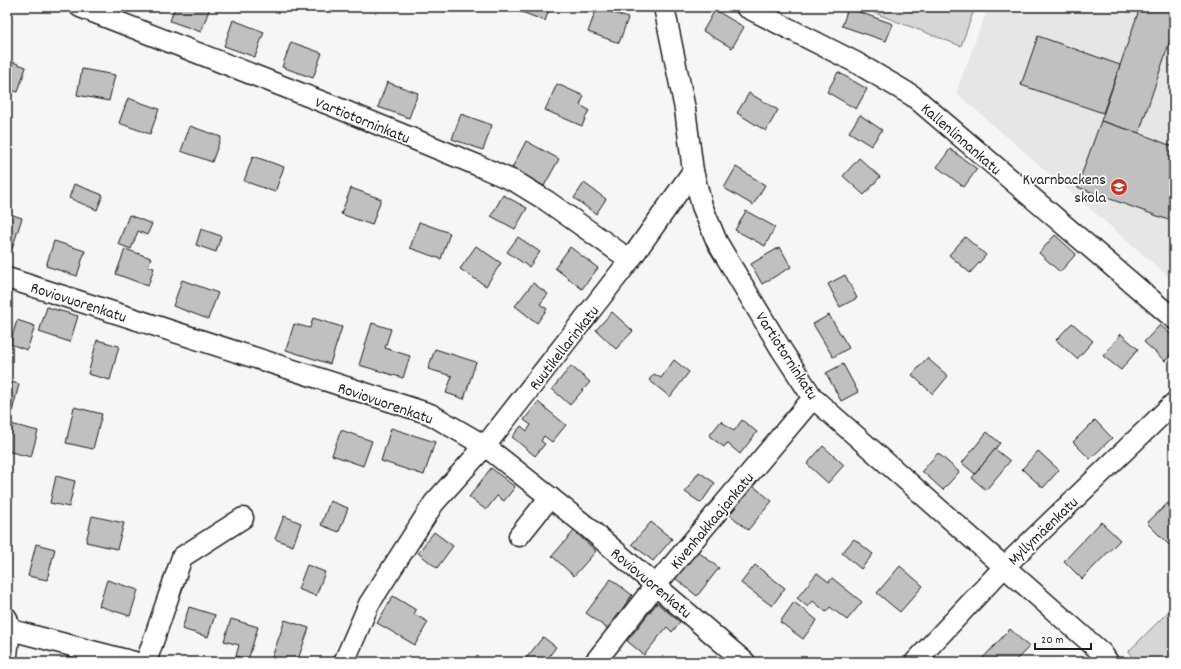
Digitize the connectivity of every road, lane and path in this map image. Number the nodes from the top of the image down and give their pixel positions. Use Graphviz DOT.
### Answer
graph roads {
  1 [pos="80,7"];
  2 [pos="664,7"];
  3 [pos="746,7"];
  4 [pos="693,171"];
  5 [pos="630,260"];
  6 [pos="7,278"];
  7 [pos="1174,319"];
  8 [pos="813,398"];
  9 [pos="1174,403"];
  10 [pos="485,446"];
  11 [pos="550,497"];
  12 [pos="243,518"];
  13 [pos="519,536"];
  14 [pos="1004,567"];
  15 [pos="655,586"];
  16 [pos="8,626"];
  17 [pos="7,655"];
  18 [pos="134,662"];
  19 [pos="146,662"];
  20 [pos="344,662"];
  21 [pos="595,662"];
  22 [pos="745,662"];
  23 [pos="915,662"];
  24 [pos="1108,662"];
  1 -- 5 [label="street, Vartiotorninkatu"];
  2 -- 4 [label="street"];
  3 -- 7 [label="street, Kallenlinnankatu"];
  4 -- 5 [label="street, Ruutikellarinkatu"];
  4 -- 8 [label="street, Vartiotorninkatu"];
  5 -- 10 [label="street, Ruutikellarinkatu"];
  6 -- 10 [label="street, Roviovuorenkatu"];
  8 -- 14 [label="street, Vartiotorninkatu"];
  8 -- 15 [label="street, Kivenhakkaajankatu"];
  9 -- 14 [label="street, Myllymäenkatu"];
  10 -- 11 [label="street, Roviovuorenkatu"];
  10 -- 20 [label="street, Ruutikellarinkatu"];
  11 -- 13 [label="street"];
  11 -- 15 [label="street, Roviovuorenkatu"];
  12 -- 19 [label="street"];
  14 -- 23 [label="street, Myllymäenkatu"];
  14 -- 24 [label="street, Vartiotorninkatu"];
  15 -- 21 [label="street, Kivenhakkaajankatu"];
  15 -- 22 [label="street, Roviovuorenkatu"];
  16 -- 17 [label="street"];
  16 -- 18 [label="street"];
}
